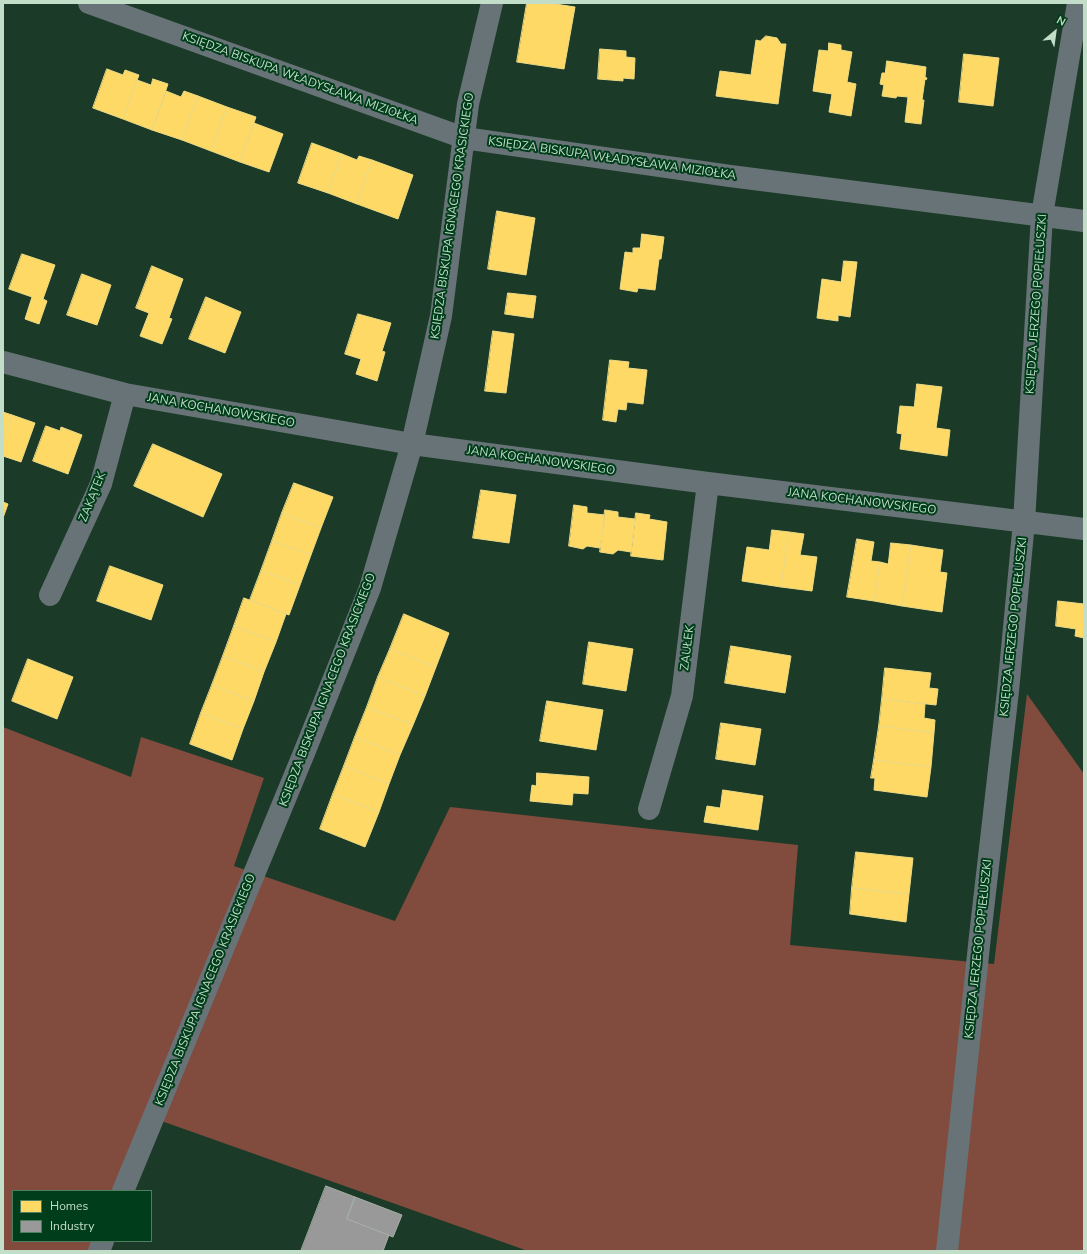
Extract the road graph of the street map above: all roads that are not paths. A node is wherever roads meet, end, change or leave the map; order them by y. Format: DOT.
graph roads {
  1 [pos="89,3"];
  2 [pos="492,3"];
  3 [pos="1078,3"];
  4 [pos="464,138"];
  5 [pos="1042,215"];
  6 [pos="1084,220"];
  7 [pos="3,362"];
  8 [pos="125,394"];
  9 [pos="412,444"];
  10 [pos="708,483"];
  11 [pos="1024,522"];
  12 [pos="1084,529"];
  13 [pos="50,595"];
  14 [pos="649,810"];
  15 [pos="123,1190"];
  16 [pos="946,1251"];
  1 -- 4 [label="street, KSIĘDZA BISKUPA WŁADYSŁAWA MIZIOŁKA"];
  2 -- 4 [label="street, KSIĘDZA BISKUPA IGNACEGO KRASICKIEGO"];
  3 -- 5 [label="street, KSIĘDZA JERZEGO POPIEŁUSZKI"];
  4 -- 5 [label="street, KSIĘDZA BISKUPA WŁADYSŁAWA MIZIOŁKA"];
  4 -- 9 [label="street, KSIĘDZA BISKUPA IGNACEGO KRASICKIEGO"];
  5 -- 6 [label="street, KSIĘDZA BISKUPA WŁADYSŁAWA MIZIOŁKA"];
  5 -- 11 [label="street, KSIĘDZA JERZEGO POPIEŁUSZKI"];
  7 -- 8 [label="street, JANA KOCHANOWSKIEGO"];
  8 -- 9 [label="street, JANA KOCHANOWSKIEGO"];
  8 -- 13 [label="street, ZAKĄTEK"];
  9 -- 10 [label="street, JANA KOCHANOWSKIEGO"];
  9 -- 15 [label="street, KSIĘDZA BISKUPA IGNACEGO KRASICKIEGO"];
  10 -- 11 [label="street, JANA KOCHANOWSKIEGO"];
  10 -- 14 [label="street, ZAUŁEK"];
  11 -- 12 [label="street, JANA KOCHANOWSKIEGO"];
  11 -- 16 [label="street, KSIĘDZA JERZEGO POPIEŁUSZKI"];
}
